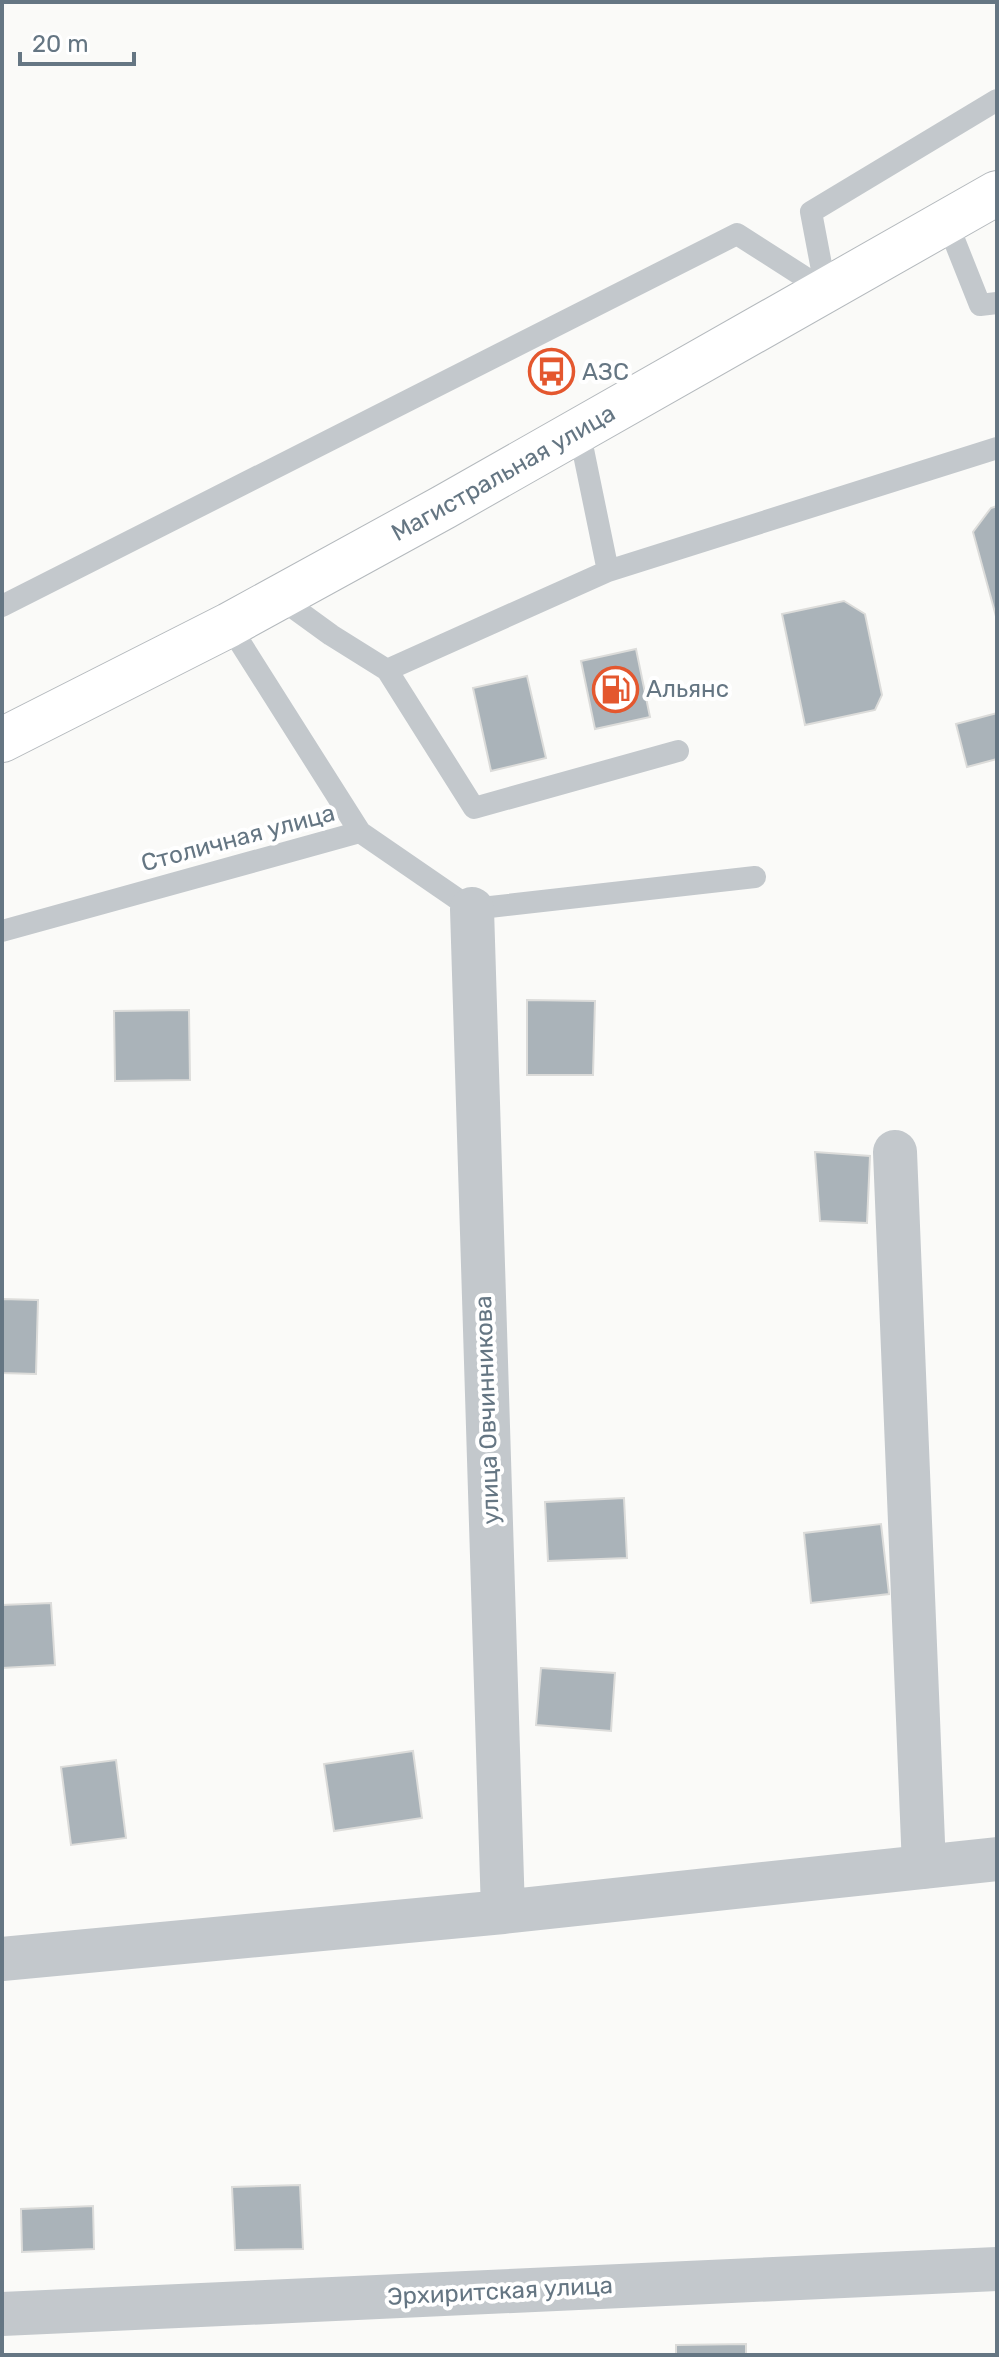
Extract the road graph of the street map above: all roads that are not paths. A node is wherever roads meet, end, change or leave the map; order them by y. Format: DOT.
graph roads {
  1 [pos="997,100"];
  2 [pos="997,193"];
  3 [pos="947,222"];
  4 [pos="826,291"];
  5 [pos="997,303"];
  6 [pos="579,430"];
  7 [pos="997,448"];
  8 [pos="608,571"];
  9 [pos="280,598"];
  10 [pos="2,606"];
  11 [pos="229,625"];
  12 [pos="387,670"];
  13 [pos="2,740"];
  14 [pos="678,751"];
  15 [pos="360,832"];
  16 [pos="755,877"];
  17 [pos="472,909"];
  18 [pos="2,931"];
  19 [pos="895,1152"];
  20 [pos="997,1859"];
  21 [pos="924,1867"];
  22 [pos="503,1912"];
  23 [pos="2,1959"];
  24 [pos="997,2269"];
  25 [pos="2,2314"];
  1 -- 4 [label="lane"];
  2 -- 3 [label="highway, Магистральная улица"];
  3 -- 4 [label="highway, Магистральная улица"];
  3 -- 5 [label="lane"];
  4 -- 6 [label="highway, Магистральная улица"];
  4 -- 10 [label="lane"];
  6 -- 8 [label="lane"];
  6 -- 9 [label="highway, Магистральная улица"];
  7 -- 8 [label="lane"];
  8 -- 12 [label="lane"];
  9 -- 11 [label="highway, Магистральная улица"];
  9 -- 12 [label="lane"];
  11 -- 13 [label="highway, Магистральная улица"];
  11 -- 15 [label="lane"];
  12 -- 14 [label="lane"];
  15 -- 17 [label="lane, Столичная улица"];
  15 -- 18 [label="lane, Столичная улица"];
  16 -- 17 [label="lane"];
  17 -- 22 [label="street, улица Овчинникова"];
  19 -- 21 [label="street"];
  20 -- 21 [label="street"];
  21 -- 22 [label="street"];
  22 -- 23 [label="street"];
  24 -- 25 [label="street, Эрхиритская улица"];
}
